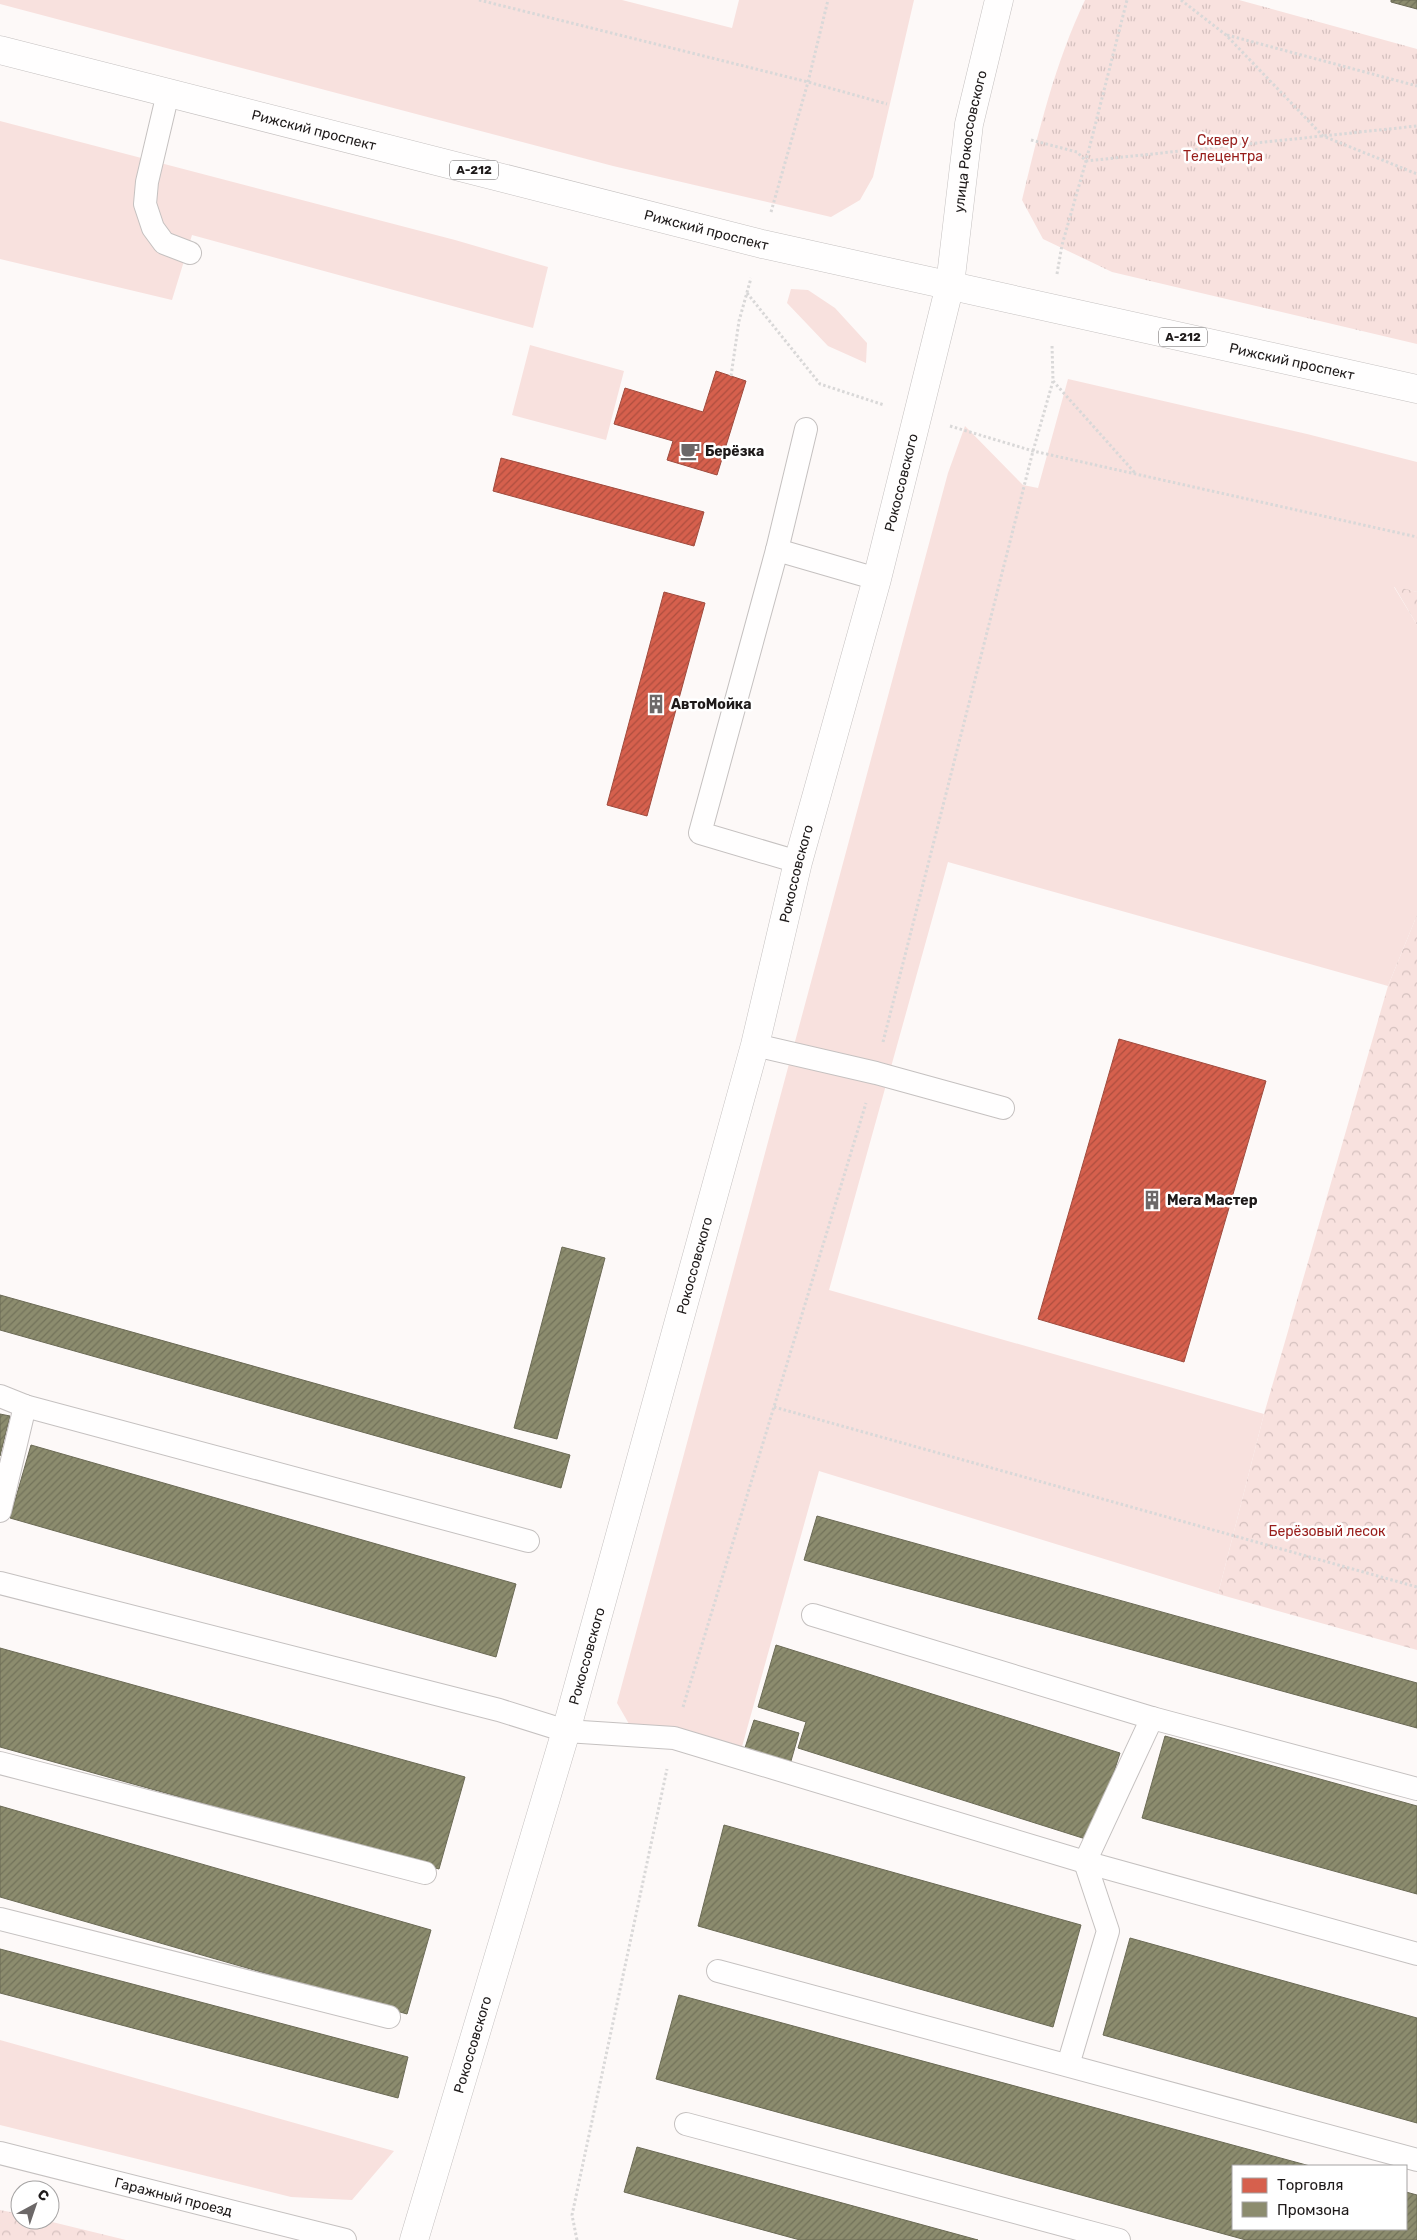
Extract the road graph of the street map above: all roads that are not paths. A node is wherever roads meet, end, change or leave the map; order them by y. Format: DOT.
graph roads {
  1 [pos="1000,0"];
  2 [pos="0,50"];
  3 [pos="168,93"];
  4 [pos="190,253"];
  5 [pos="950,285"];
  6 [pos="1417,389"];
  7 [pos="806,429"];
  8 [pos="777,550"];
  9 [pos="877,579"];
  10 [pos="798,862"];
  11 [pos="756,1045"];
  12 [pos="1003,1108"];
  13 [pos="0,1396"];
  14 [pos="25,1406"];
  15 [pos="0,1510"];
  16 [pos="528,1541"];
  17 [pos="0,1583"];
  18 [pos="814,1616"];
  19 [pos="1152,1718"];
  20 [pos="566,1731"];
  21 [pos="0,1764"];
  22 [pos="1417,1789"];
  23 [pos="1085,1862"];
  24 [pos="425,1873"];
  25 [pos="0,1919"];
  26 [pos="1417,1954"];
  27 [pos="718,1971"];
  28 [pos="389,2017"];
  29 [pos="1068,2065"];
  30 [pos="686,2124"];
  31 [pos="0,2154"];
  32 [pos="1417,2160"];
  33 [pos="346,2240"];
  34 [pos="414,2240"];
  35 [pos="1119,2240"];
  1 -- 5 [label="main road, улица Рокоссовского"];
  2 -- 3 [label="main road, Рижский проспект / А-212"];
  3 -- 4 [label="lane"];
  3 -- 5 [label="main road, Рижский проспект / А-212"];
  5 -- 6 [label="main road, Рижский проспект / А-212"];
  5 -- 9 [label="main road, Рокоссовского"];
  7 -- 8 [label="lane"];
  8 -- 9 [label="lane"];
  8 -- 10 [label="lane"];
  9 -- 10 [label="main road, Рокоссовского"];
  10 -- 11 [label="main road, Рокоссовского"];
  11 -- 12 [label="lane"];
  11 -- 20 [label="main road, Рокоссовского"];
  13 -- 14 [label="lane"];
  14 -- 15 [label="lane"];
  14 -- 16 [label="lane"];
  17 -- 20 [label="lane"];
  18 -- 19 [label="lane"];
  19 -- 22 [label="lane"];
  19 -- 23 [label="lane"];
  20 -- 23 [label="lane"];
  20 -- 34 [label="main road, Рокоссовского"];
  21 -- 24 [label="lane"];
  23 -- 26 [label="lane"];
  23 -- 29 [label="lane"];
  25 -- 28 [label="lane"];
  27 -- 29 [label="lane"];
  29 -- 32 [label="lane"];
  30 -- 35 [label="lane"];
  31 -- 33 [label="lane, Гаражный проезд"];
}
